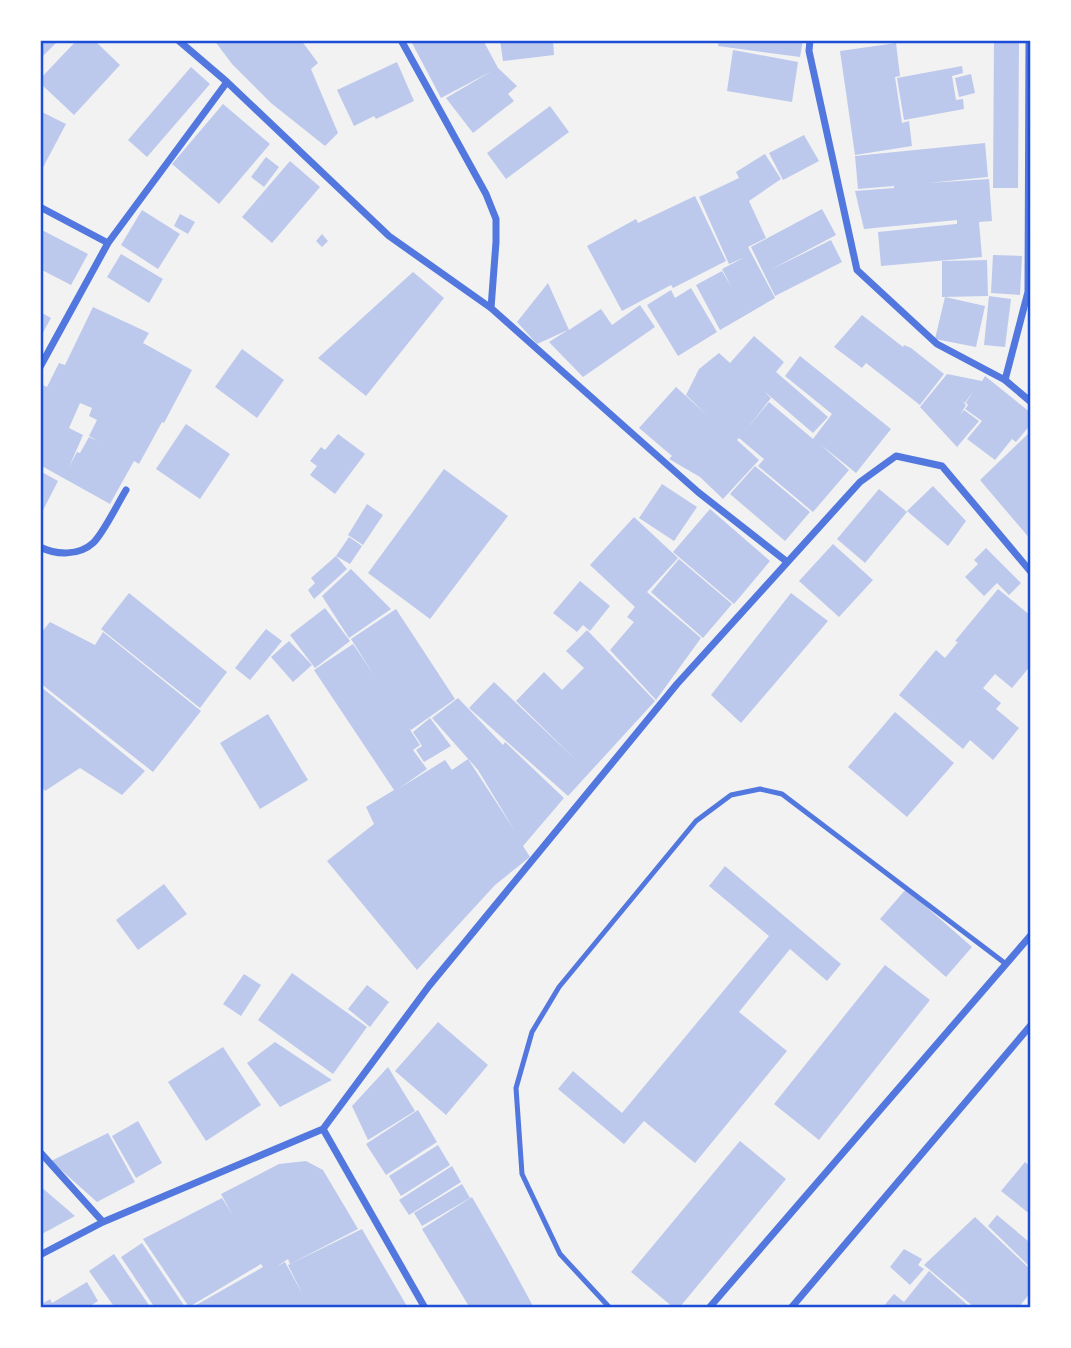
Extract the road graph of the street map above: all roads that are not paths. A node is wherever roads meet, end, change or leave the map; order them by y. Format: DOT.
graph roads {
  1 [pos="178,40"];
  2 [pos="401,40"];
  3 [pos="810,40"];
  4 [pos="1029,40"];
  5 [pos="227,82"];
  6 [pos="40,206"];
  7 [pos="108,243"];
  8 [pos="491,308"];
  9 [pos="40,367"];
  10 [pos="1005,380"];
  11 [pos="1031,402"];
  12 [pos="126,490"];
  13 [pos="40,547"];
  14 [pos="786,561"];
  15 [pos="1031,572"];
  16 [pos="1031,935"];
  17 [pos="1006,964"];
  18 [pos="1031,1025"];
  19 [pos="323,1129"];
  20 [pos="40,1152"];
  21 [pos="103,1222"];
  22 [pos="40,1255"];
  23 [pos="425,1308"];
  24 [pos="610,1308"];
  25 [pos="709,1308"];
  26 [pos="791,1308"];
  1 -- 5 [label="street"];
  2 -- 8 [label="street"];
  3 -- 10 [label="street"];
  4 -- 10 [label="street"];
  5 -- 7 [label="street"];
  5 -- 8 [label="street"];
  6 -- 7 [label="street"];
  7 -- 9 [label="street"];
  8 -- 14 [label="street"];
  10 -- 11 [label="street"];
  12 -- 13 [label="street"];
  14 -- 15 [label="street"];
  14 -- 19 [label="street"];
  16 -- 17 [label="street"];
  17 -- 24 [label="lane"];
  17 -- 25 [label="street"];
  18 -- 26 [label="street"];
  19 -- 21 [label="street"];
  19 -- 23 [label="street"];
  20 -- 21 [label="street"];
  21 -- 22 [label="street"];
}
